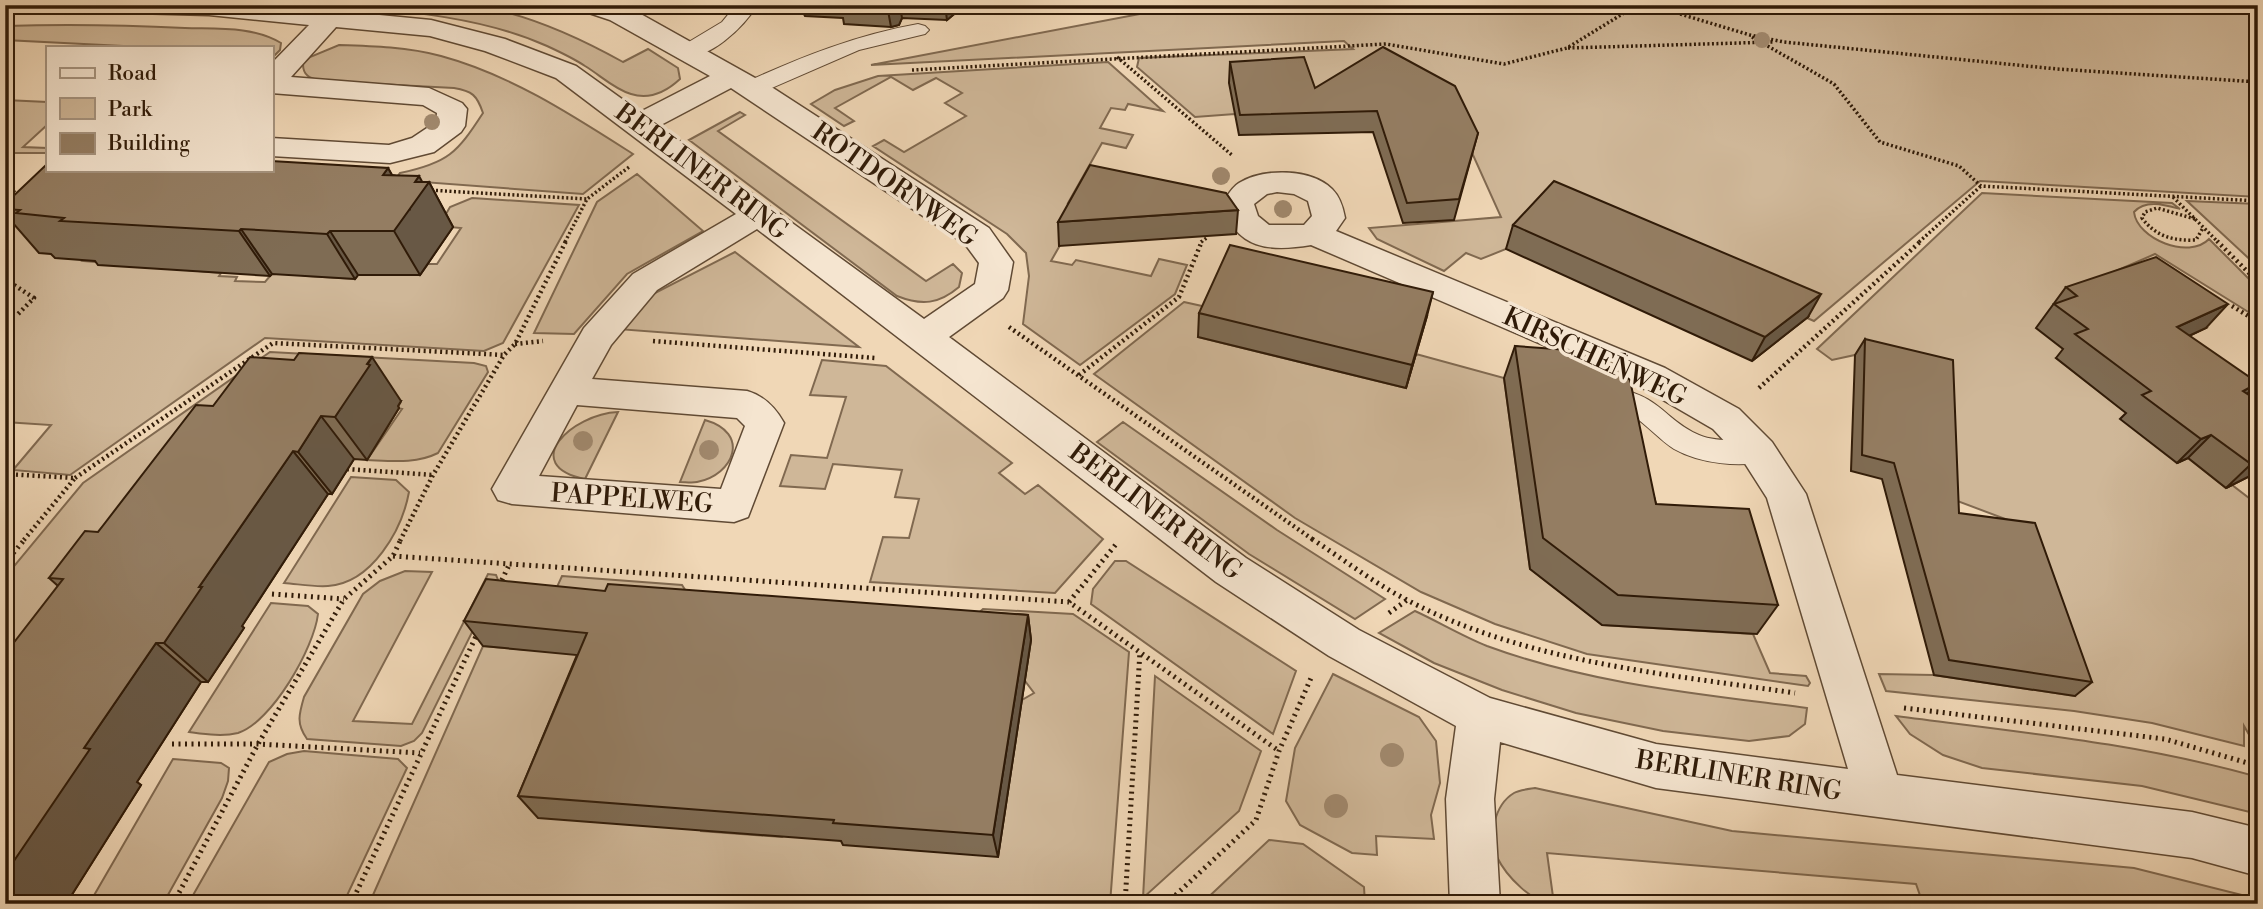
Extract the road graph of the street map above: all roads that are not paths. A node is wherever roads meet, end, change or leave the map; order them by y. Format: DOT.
graph roads {
  1 [pos="134,5"];
  2 [pos="592,5"];
  3 [pos="747,5"];
  4 [pos="330,19"];
  5 [pos="918,30"];
  6 [pos="690,51"];
  7 [pos="273,80"];
  8 [pos="273,82"];
  9 [pos="742,82"];
  10 [pos="653,135"];
  11 [pos="273,147"];
  12 [pos="759,214"];
  13 [pos="1314,234"];
  14 [pos="924,337"];
  15 [pos="565,391"];
  16 [pos="1619,400"];
  17 [pos="1758,452"];
  18 [pos="1480,716"];
  19 [pos="1880,796"];
  20 [pos="2258,852"];
  21 [pos="1475,904"];
  1 -- 4 [label="street, BERLINER RING"];
  2 -- 6 [label="street, ROTDORNWEG"];
  3 -- 6 [label="lane"];
  4 -- 7 [label="street"];
  4 -- 10 [label="street, BERLINER RING"];
  5 -- 9 [label="lane"];
  6 -- 9 [label="street, ROTDORNWEG"];
  8 -- 11 [label="street"];
  9 -- 10 [label="street"];
  9 -- 14 [label="street, ROTDORNWEG"];
  10 -- 12 [label="street, BERLINER RING"];
  12 -- 14 [label="street, BERLINER RING"];
  12 -- 15 [label="street, PAPPELWEG"];
  13 -- 13 [label="street"];
  13 -- 17 [label="street, KIRSCHENWEG"];
  14 -- 18 [label="street, BERLINER RING"];
  15 -- 15 [label="street, PAPPELWEG"];
  16 -- 17 [label="lane"];
  17 -- 19 [label="street, KIRSCHENWEG"];
  18 -- 19 [label="street, BERLINER RING"];
  18 -- 21 [label="street"];
  19 -- 20 [label="street, BERLINER RING"];
}
